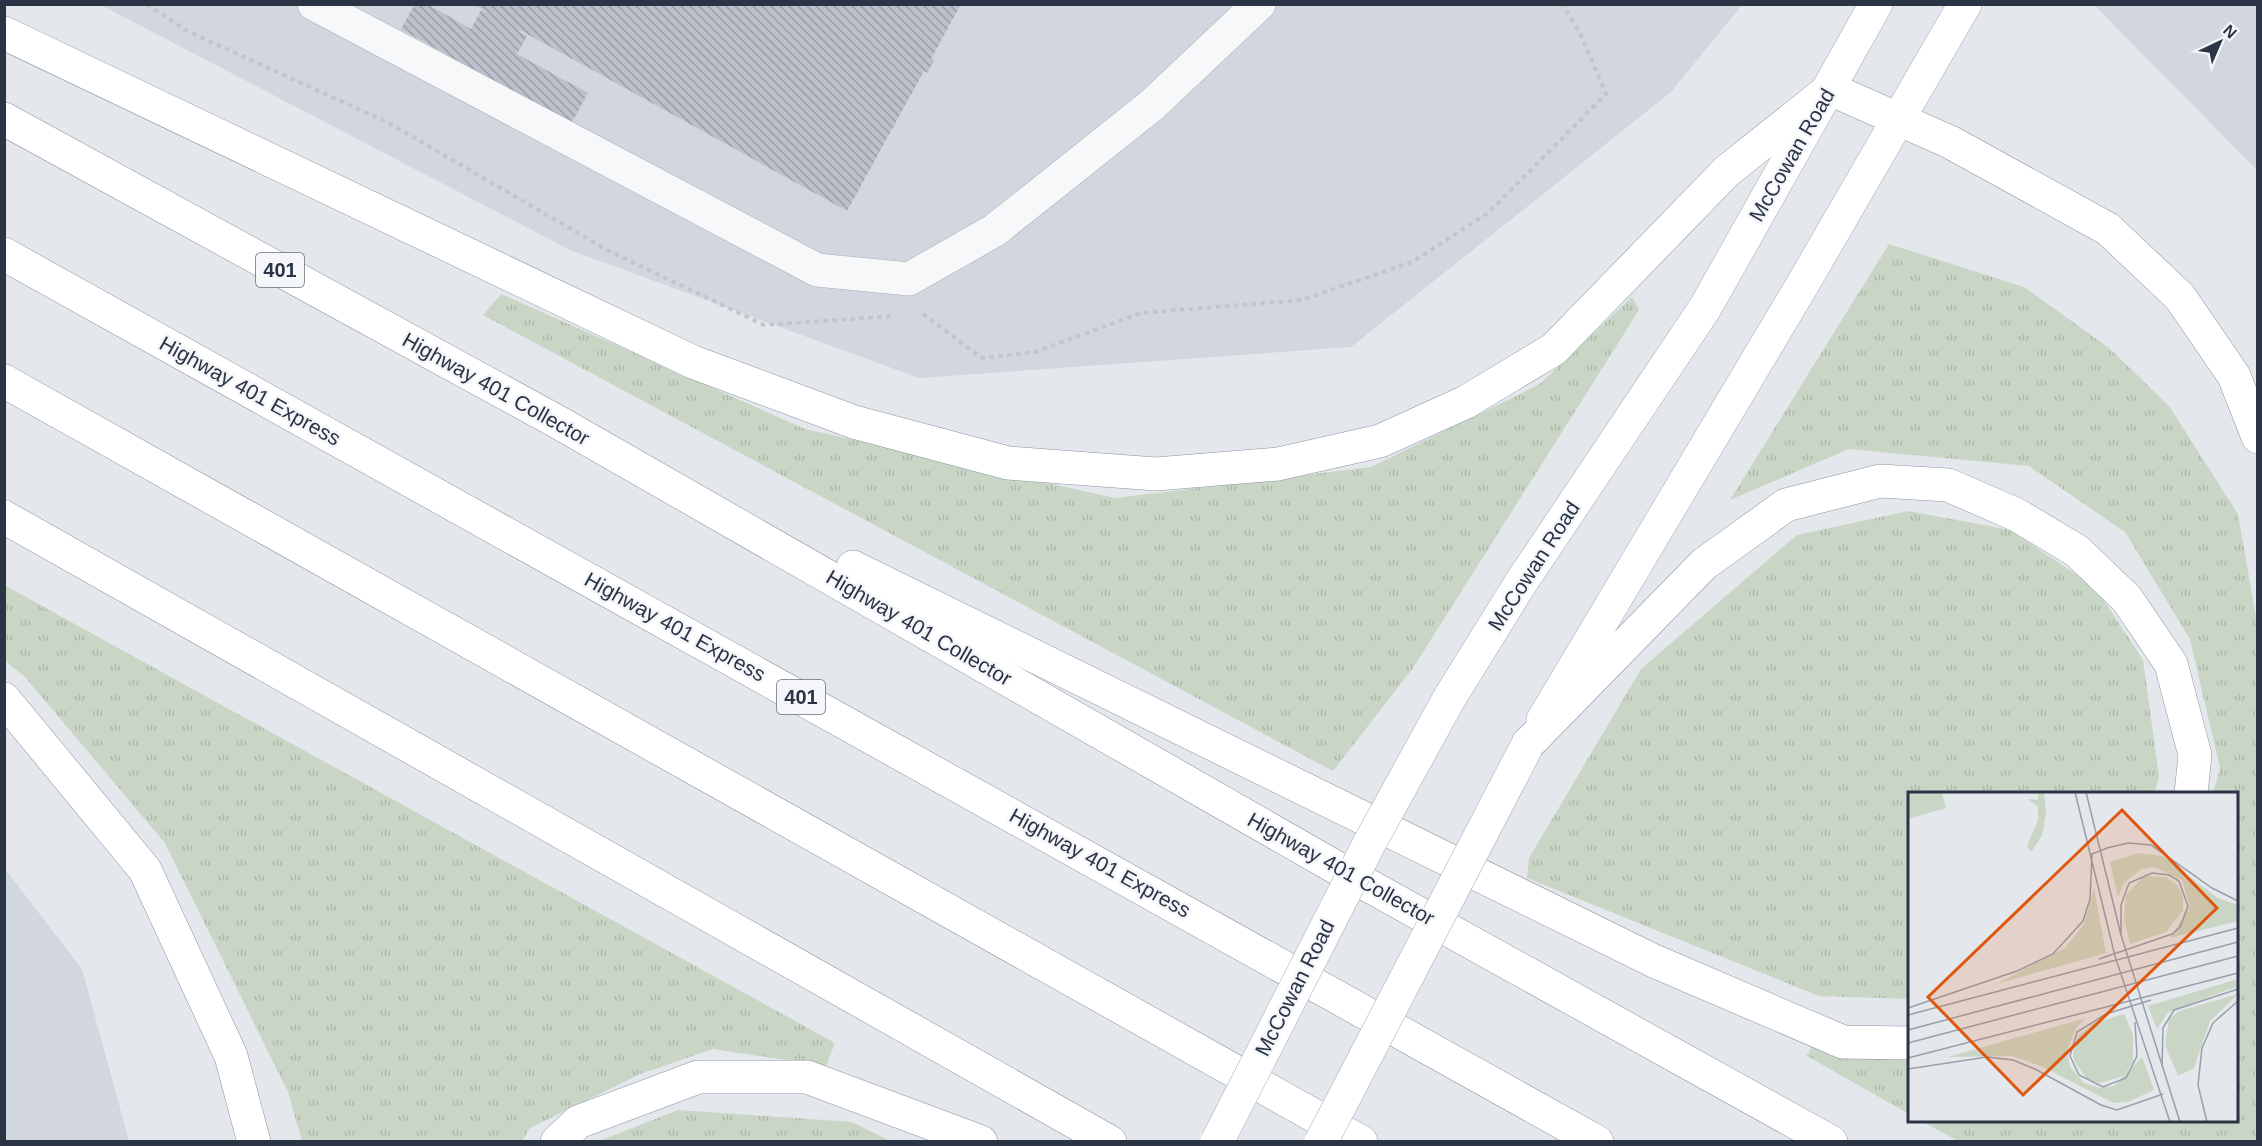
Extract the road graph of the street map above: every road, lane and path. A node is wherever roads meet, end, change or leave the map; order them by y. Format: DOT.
graph roads {
  1 [pos="147,4"];
  2 [pos="314,4"];
  3 [pos="1259,4"];
  4 [pos="1562,4"];
  5 [pos="1876,4"];
  6 [pos="1965,4"];
  7 [pos="4,33"];
  8 [pos="1830,89"];
  9 [pos="4,119"];
  10 [pos="1899,119"];
  11 [pos="4,254"];
  12 [pos="902,315"];
  13 [pos="914,315"];
  14 [pos="4,381"];
  15 [pos="556,421"];
  16 [pos="2258,437"];
  17 [pos="4,517"];
  18 [pos="4,699"];
  19 [pos="1528,744"];
  20 [pos="2191,792"];
  21 [pos="1908,1043"];
  22 [pos="254,1142"];
  23 [pos="557,1142"];
  24 [pos="981,1142"];
  25 [pos="1110,1142"];
  26 [pos="1216,1142"];
  27 [pos="1321,1142"];
  28 [pos="1360,1142"];
  29 [pos="1597,1142"];
  30 [pos="1831,1142"];
  1 -- 12 [label="path"];
  2 -- 3 [label="lane"];
  4 -- 13 [label="path"];
  5 -- 8 [label="main road, McCowan Road"];
  6 -- 10 [label="main road"];
  7 -- 8 [label="main road"];
  8 -- 10 [label="main road"];
  8 -- 26 [label="main road, McCowan Road, bridge"];
  9 -- 15 [label="main road, Highway 401 Collector / 401"];
  10 -- 16 [label="main road"];
  10 -- 19 [label="main road"];
  11 -- 29 [label="main road, Highway 401 Express / 401"];
  14 -- 28 [label="main road"];
  15 -- 21 [label="main road"];
  15 -- 30 [label="main road, Highway 401 Collector / 401"];
  17 -- 25 [label="main road"];
  18 -- 22 [label="main road"];
  19 -- 20 [label="main road"];
  19 -- 27 [label="main road, bridge"];
  23 -- 24 [label="main road"];
}
